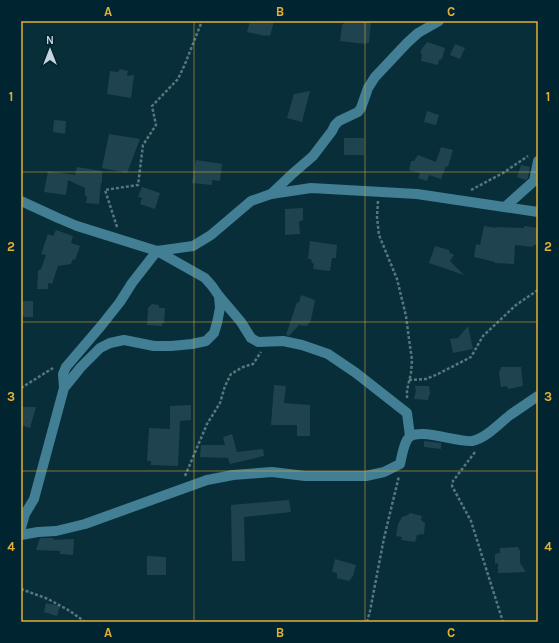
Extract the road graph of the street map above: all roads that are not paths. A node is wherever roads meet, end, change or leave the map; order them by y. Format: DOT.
graph roads {
  1 [pos="439,21"];
  2 [pos="536,157"];
  3 [pos="271,194"];
  4 [pos="21,201"];
  5 [pos="505,207"];
  6 [pos="538,212"];
  7 [pos="157,251"];
  8 [pos="219,296"];
  9 [pos="64,388"];
  10 [pos="538,396"];
  11 [pos="410,436"];
  12 [pos="21,528"];
  13 [pos="21,535"];
  1 -- 3 [label="street"];
  2 -- 5 [label="street"];
  3 -- 5 [label="street"];
  3 -- 7 [label="street"];
  4 -- 7 [label="street"];
  5 -- 6 [label="street"];
  7 -- 8 [label="street"];
  7 -- 9 [label="street"];
  8 -- 9 [label="street"];
  8 -- 11 [label="street"];
  9 -- 12 [label="street"];
  10 -- 11 [label="street"];
  11 -- 13 [label="street"];
}
